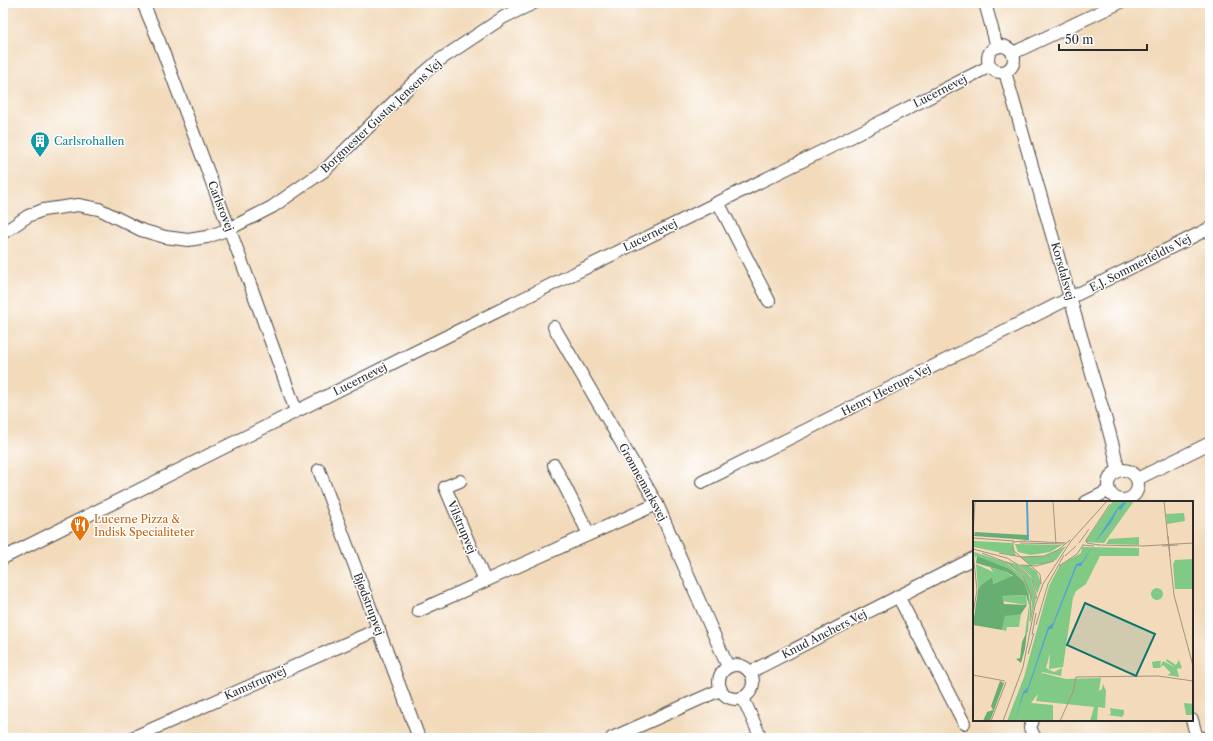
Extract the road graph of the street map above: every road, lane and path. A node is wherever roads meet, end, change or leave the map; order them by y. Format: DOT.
graph roads {
  1 [pos="143,3"];
  2 [pos="534,3"];
  3 [pos="985,3"];
  4 [pos="1119,3"];
  5 [pos="997,47"];
  6 [pos="1013,53"];
  7 [pos="990,66"];
  8 [pos="1005,72"];
  9 [pos="718,202"];
  10 [pos="1210,228"];
  11 [pos="229,229"];
  12 [pos="3,233"];
  13 [pos="1071,297"];
  14 [pos="769,301"];
  15 [pos="554,327"];
  16 [pos="296,411"];
  17 [pos="1210,443"];
  18 [pos="554,465"];
  19 [pos="319,470"];
  20 [pos="1118,470"];
  21 [pos="1137,479"];
  22 [pos="460,481"];
  23 [pos="702,482"];
  24 [pos="1108,491"];
  25 [pos="1088,501"];
  26 [pos="1126,501"];
  27 [pos="657,504"];
  28 [pos="589,534"];
  29 [pos="3,558"];
  30 [pos="973,558"];
  31 [pos="485,581"];
  32 [pos="898,596"];
  33 [pos="418,611"];
  34 [pos="379,629"];
  35 [pos="728,667"];
  36 [pos="750,672"];
  37 [pos="720,690"];
  38 [pos="743,698"];
  39 [pos="1034,721"];
  40 [pos="1192,721"];
  41 [pos="964,723"];
  42 [pos="1210,736"];
  43 [pos="132,738"];
  44 [pos="419,738"];
  45 [pos="612,738"];
  46 [pos="761,738"];
  47 [pos="1035,738"];
  48 [pos="1197,738"];
  49 [pos="1205,738"];
  1 -- 11 [label="street, Carlsrovej"];
  2 -- 11 [label="street, Borgmester Gustav Jensens Vej"];
  3 -- 5 [label="street"];
  4 -- 6 [label="street"];
  5 -- 6 [label="street"];
  5 -- 7 [label="street"];
  6 -- 8 [label="street"];
  7 -- 8 [label="street"];
  7 -- 9 [label="street, Lucernevej"];
  8 -- 13 [label="street, Korsdalsvej"];
  9 -- 14 [label="street"];
  9 -- 16 [label="street, Lucernevej"];
  10 -- 13 [label="street, E.J. Sommerfeldts Vej"];
  11 -- 12 [label="street, Borgmester Gustav Jensens Vej"];
  11 -- 16 [label="street, Carlsrovej"];
  13 -- 20 [label="street, Korsdalsvej"];
  13 -- 23 [label="street, Henry Heerups Vej"];
  15 -- 27 [label="street, Grønnemarksvej"];
  16 -- 29 [label="street, Lucernevej"];
  17 -- 21 [label="street"];
  18 -- 28 [label="street"];
  19 -- 34 [label="street, Bjødstrupvej"];
  20 -- 21 [label="street"];
  20 -- 24 [label="street"];
  21 -- 26 [label="street"];
  22 -- 31 [label="street, Vilstrupvej"];
  24 -- 25 [label="street"];
  24 -- 26 [label="street"];
  27 -- 28 [label="street"];
  27 -- 35 [label="street, Grønnemarksvej"];
  28 -- 31 [label="street"];
  30 -- 32 [label="street, Knud Anchers Vej"];
  31 -- 33 [label="street"];
  32 -- 36 [label="street, Knud Anchers Vej"];
  32 -- 41 [label="street"];
  34 -- 43 [label="street, Kamstrupvej"];
  34 -- 44 [label="street, Bjødstrupvej"];
  35 -- 36 [label="street"];
  35 -- 37 [label="street"];
  36 -- 38 [label="street"];
  37 -- 38 [label="street"];
  37 -- 45 [label="street"];
  38 -- 46 [label="street"];
  39 -- 47 [label="street"];
  40 -- 48 [label="street"];
  42 -- 49 [label="street"];
}
